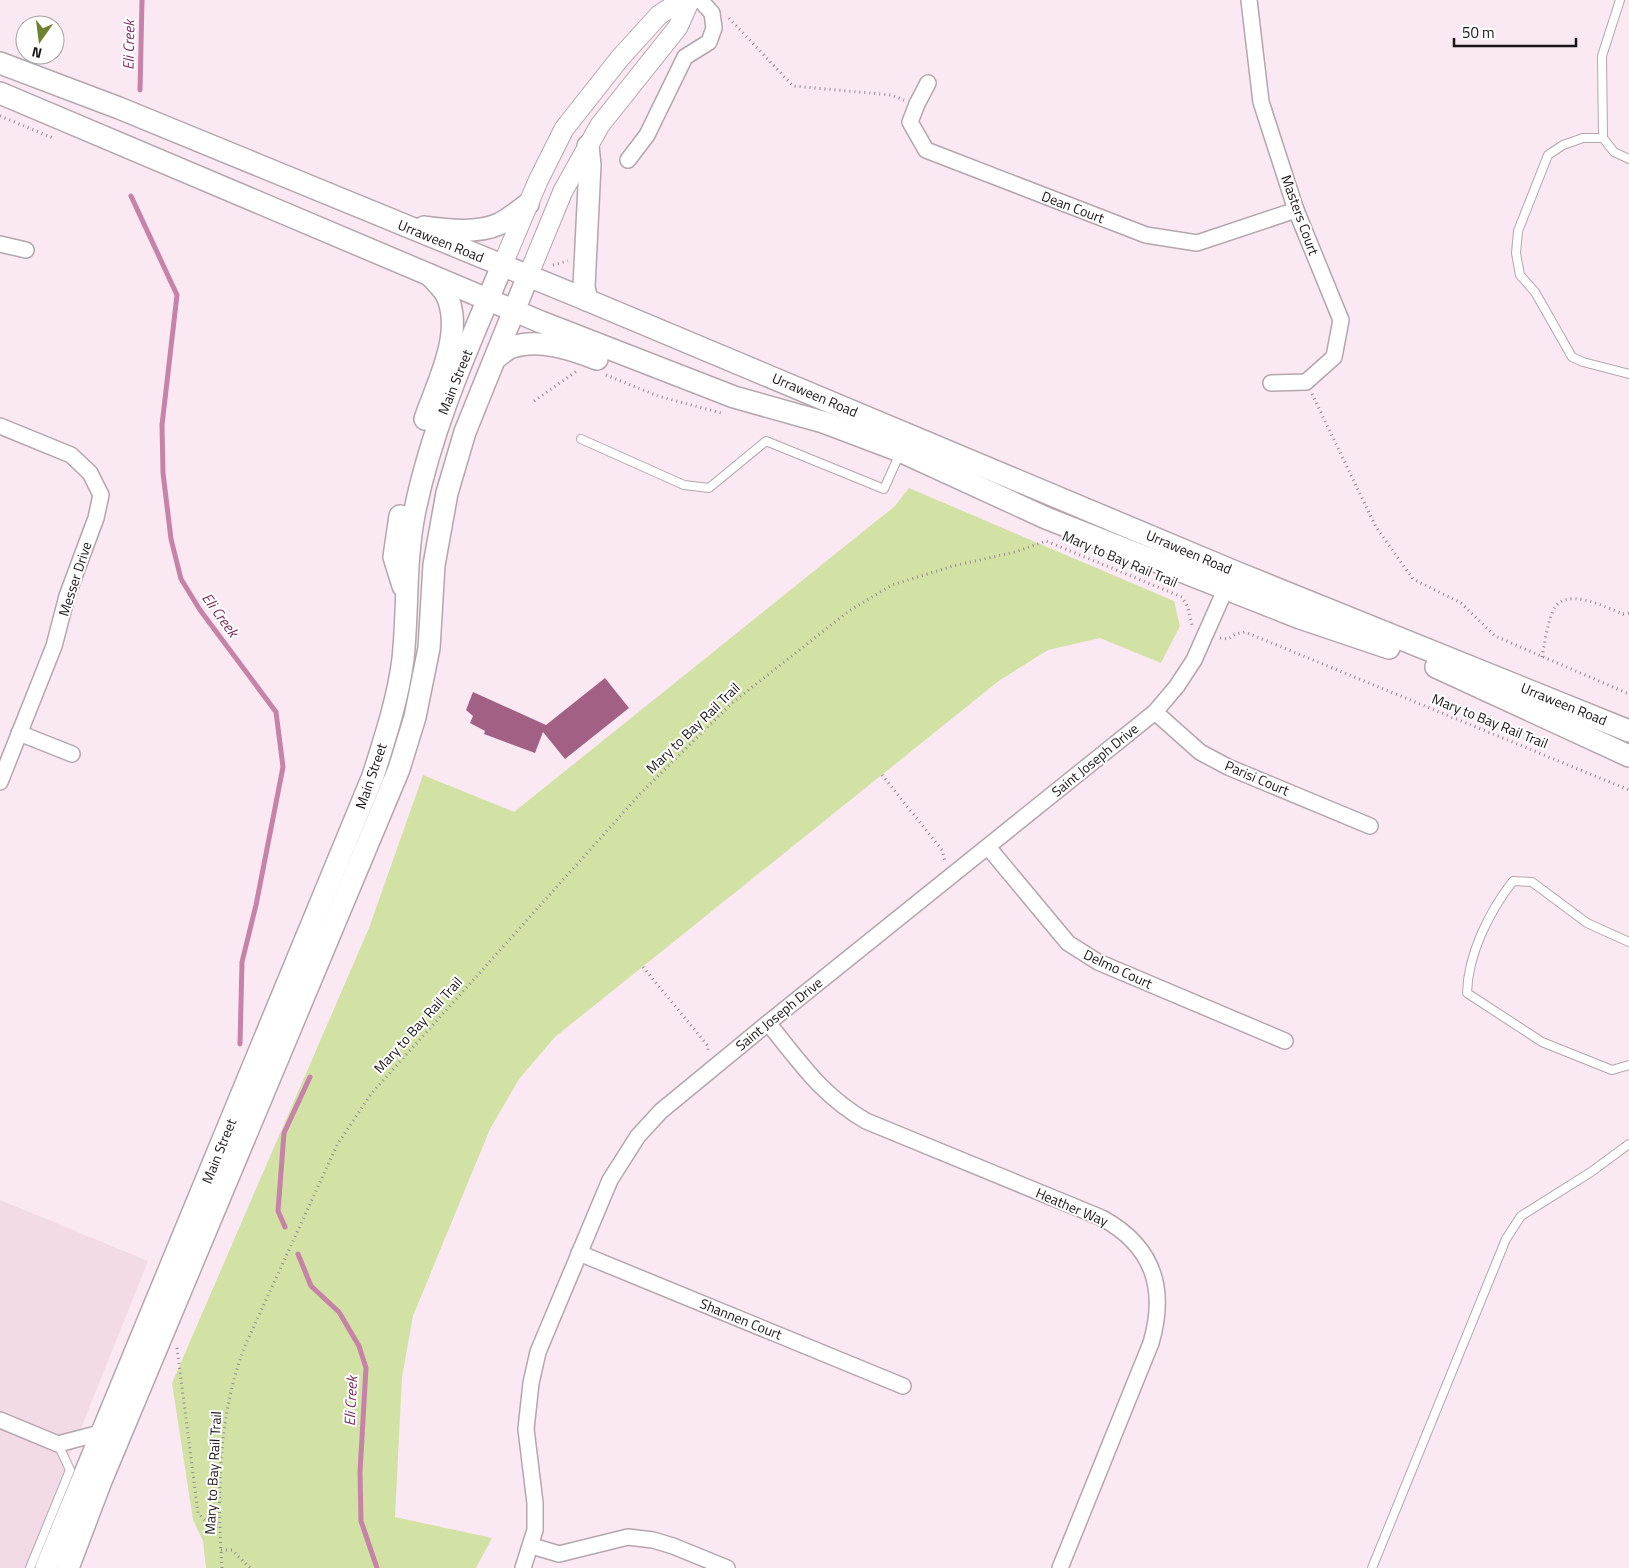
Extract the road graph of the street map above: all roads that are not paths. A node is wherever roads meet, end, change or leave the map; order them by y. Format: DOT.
graph roads {
  1 [pos="682,0"];
  2 [pos="690,0"];
  3 [pos="700,0"];
  4 [pos="1249,0"];
  5 [pos="1620,0"];
  6 [pos="0,63"];
  7 [pos="928,83"];
  8 [pos="0,93"];
  9 [pos="1603,138"];
  10 [pos="588,146"];
  11 [pos="1629,159"];
  12 [pos="628,160"];
  13 [pos="528,204"];
  14 [pos="1296,210"];
  15 [pos="399,224"];
  16 [pos="0,244"];
  17 [pos="26,250"];
  18 [pos="502,266"];
  19 [pos="430,275"];
  20 [pos="528,276"];
  21 [pos="488,299"];
  22 [pos="588,300"];
  23 [pos="514,311"];
  24 [pos="496,358"];
  25 [pos="1629,374"];
  26 [pos="1271,383"];
  27 [pos="734,397"];
  28 [pos="0,426"];
  29 [pos="580,439"];
  30 [pos="900,451"];
  31 [pos="1229,580"];
  32 [pos="407,598"];
  33 [pos="1155,712"];
  34 [pos="1629,731"];
  35 [pos="20,733"];
  36 [pos="72,754"];
  37 [pos="1629,756"];
  38 [pos="0,782"];
  39 [pos="1370,826"];
  40 [pos="988,846"];
  41 [pos="1629,942"];
  42 [pos="768,1023"];
  43 [pos="1285,1041"];
  44 [pos="1629,1065"];
  45 [pos="1629,1144"];
  46 [pos="579,1253"];
  47 [pos="903,1386"];
  48 [pos="0,1420"];
  49 [pos="100,1433"];
  50 [pos="58,1444"];
  51 [pos="90,1457"];
  52 [pos="70,1470"];
  53 [pos="532,1546"];
  54 [pos="30,1568"];
  55 [pos="46,1568"];
  56 [pos="68,1568"];
  57 [pos="523,1568"];
  58 [pos="727,1568"];
  59 [pos="1060,1568"];
  60 [pos="1372,1568"];
  1 -- 13 [label="street, Main Street"];
  2 -- 10 [label="street, Main Street"];
  3 -- 12 [label="street"];
  4 -- 14 [label="street, Masters Court"];
  5 -- 9 [label="lane"];
  6 -- 15 [label="main road, Urraween Road"];
  7 -- 14 [label="street, Dean Court"];
  8 -- 19 [label="main road, Urraween Road"];
  9 -- 11 [label="lane"];
  9 -- 25 [label="lane"];
  10 -- 20 [label="street, Main Street"];
  10 -- 22 [label="main road"];
  13 -- 15 [label="main road"];
  13 -- 18 [label="street, Main Street"];
  14 -- 26 [label="street, Masters Court"];
  15 -- 18 [label="main road, Urraween Road"];
  16 -- 17 [label="street"];
  18 -- 20 [label="main road, Urraween Road"];
  18 -- 21 [label="main road, Main Street"];
  19 -- 21 [label="main road, Urraween Road"];
  19 -- 32 [label="main road"];
  20 -- 22 [label="main road, Urraween Road"];
  20 -- 23 [label="main road, Main Street"];
  21 -- 23 [label="main road, Urraween Road"];
  21 -- 32 [label="main road, Main Street"];
  22 -- 31 [label="main road, Urraween Road"];
  23 -- 24 [label="main road, Main Street"];
  23 -- 27 [label="main road, Urraween Road"];
  24 -- 27 [label="main road"];
  24 -- 56 [label="main road, Main Street"];
  27 -- 30 [label="main road, Urraween Road"];
  28 -- 35 [label="street, Messer Drive"];
  29 -- 30 [label="lane"];
  30 -- 31 [label="main road, Urraween Road"];
  31 -- 33 [label="street, Saint Joseph Drive"];
  31 -- 34 [label="main road, Urraween Road"];
  31 -- 37 [label="main road, Urraween Road"];
  32 -- 49 [label="main road, Main Street"];
  33 -- 39 [label="street, Parisi Court"];
  33 -- 40 [label="street, Saint Joseph Drive"];
  35 -- 36 [label="street"];
  35 -- 38 [label="street, Messer Drive"];
  40 -- 42 [label="street, Saint Joseph Drive"];
  40 -- 43 [label="street, Delmo Court"];
  41 -- 44 [label="lane"];
  42 -- 46 [label="street, Saint Joseph Drive"];
  42 -- 59 [label="street, Heather Way"];
  45 -- 60 [label="lane"];
  46 -- 47 [label="street, Shannen Court"];
  46 -- 53 [label="street, Saint Joseph Drive"];
  48 -- 50 [label="street"];
  49 -- 50 [label="street"];
  49 -- 51 [label="main road, Main Street"];
  50 -- 52 [label="lane"];
  51 -- 52 [label="lane"];
  51 -- 55 [label="main road, Main Street"];
  52 -- 54 [label="lane"];
  53 -- 57 [label="street, Saint Joseph Drive"];
  53 -- 58 [label="street"];
}
